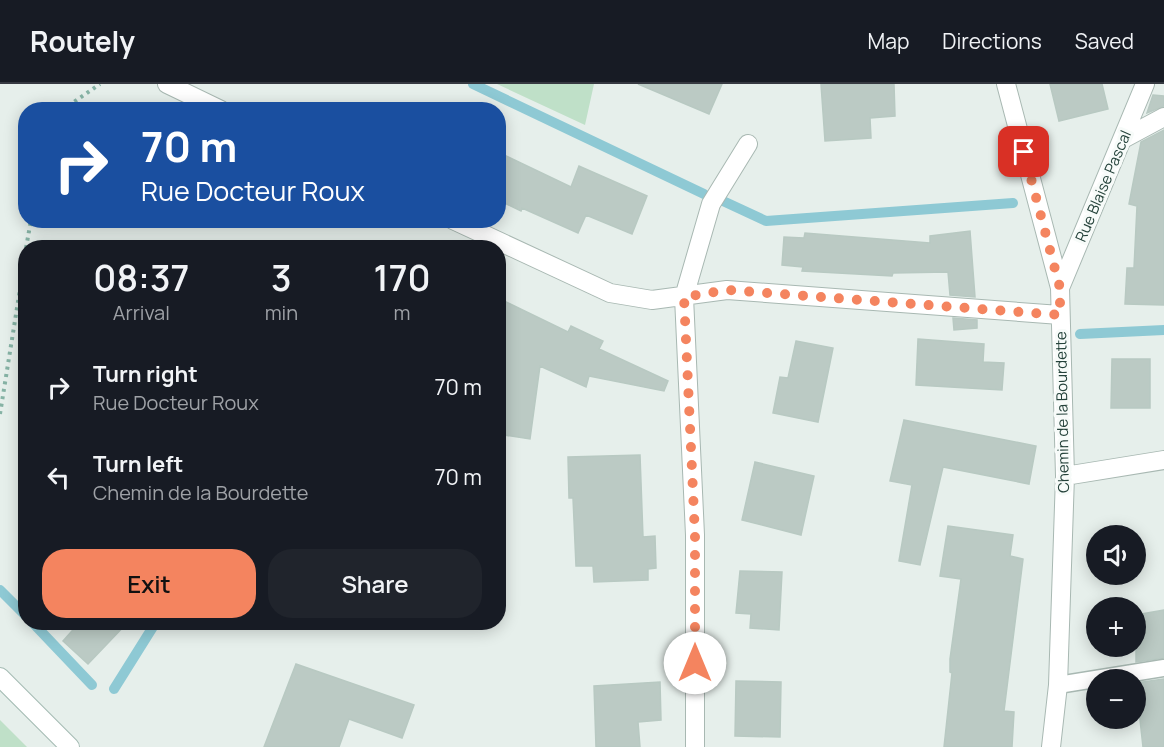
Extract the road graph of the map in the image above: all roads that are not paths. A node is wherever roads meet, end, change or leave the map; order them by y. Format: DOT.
graph roads {
  1 [pos="167,84"];
  2 [pos="1006,84"];
  3 [pos="1145,84"];
  4 [pos="204,102"];
  5 [pos="1164,117"];
  6 [pos="1123,139"];
  7 [pos="748,144"];
  8 [pos="470,228"];
  9 [pos="496,240"];
  10 [pos="506,245"];
  11 [pos="1060,288"];
  12 [pos="684,297"];
  13 [pos="1060,315"];
  14 [pos="1164,460"];
  15 [pos="1065,476"];
  16 [pos="1164,668"];
  17 [pos="0,677"];
  18 [pos="1058,685"];
  19 [pos="70,747"];
  20 [pos="695,747"];
  21 [pos="1051,747"];
  1 -- 4 [label="street"];
  2 -- 11 [label="street, Chemin de la Bourdette"];
  3 -- 6 [label="street, Rue Blaise Pascal"];
  5 -- 6 [label="street"];
  6 -- 11 [label="street, Rue Blaise Pascal"];
  7 -- 12 [label="street"];
  8 -- 9 [label="street"];
  10 -- 12 [label="street"];
  11 -- 13 [label="street, Chemin de la Bourdette"];
  12 -- 13 [label="street"];
  12 -- 20 [label="street"];
  13 -- 15 [label="street, Chemin de la Bourdette"];
  14 -- 15 [label="street"];
  15 -- 18 [label="street, Chemin de la Bourdette"];
  16 -- 18 [label="lane"];
  17 -- 19 [label="street"];
  18 -- 21 [label="street, Chemin de la Bourdette"];
}
